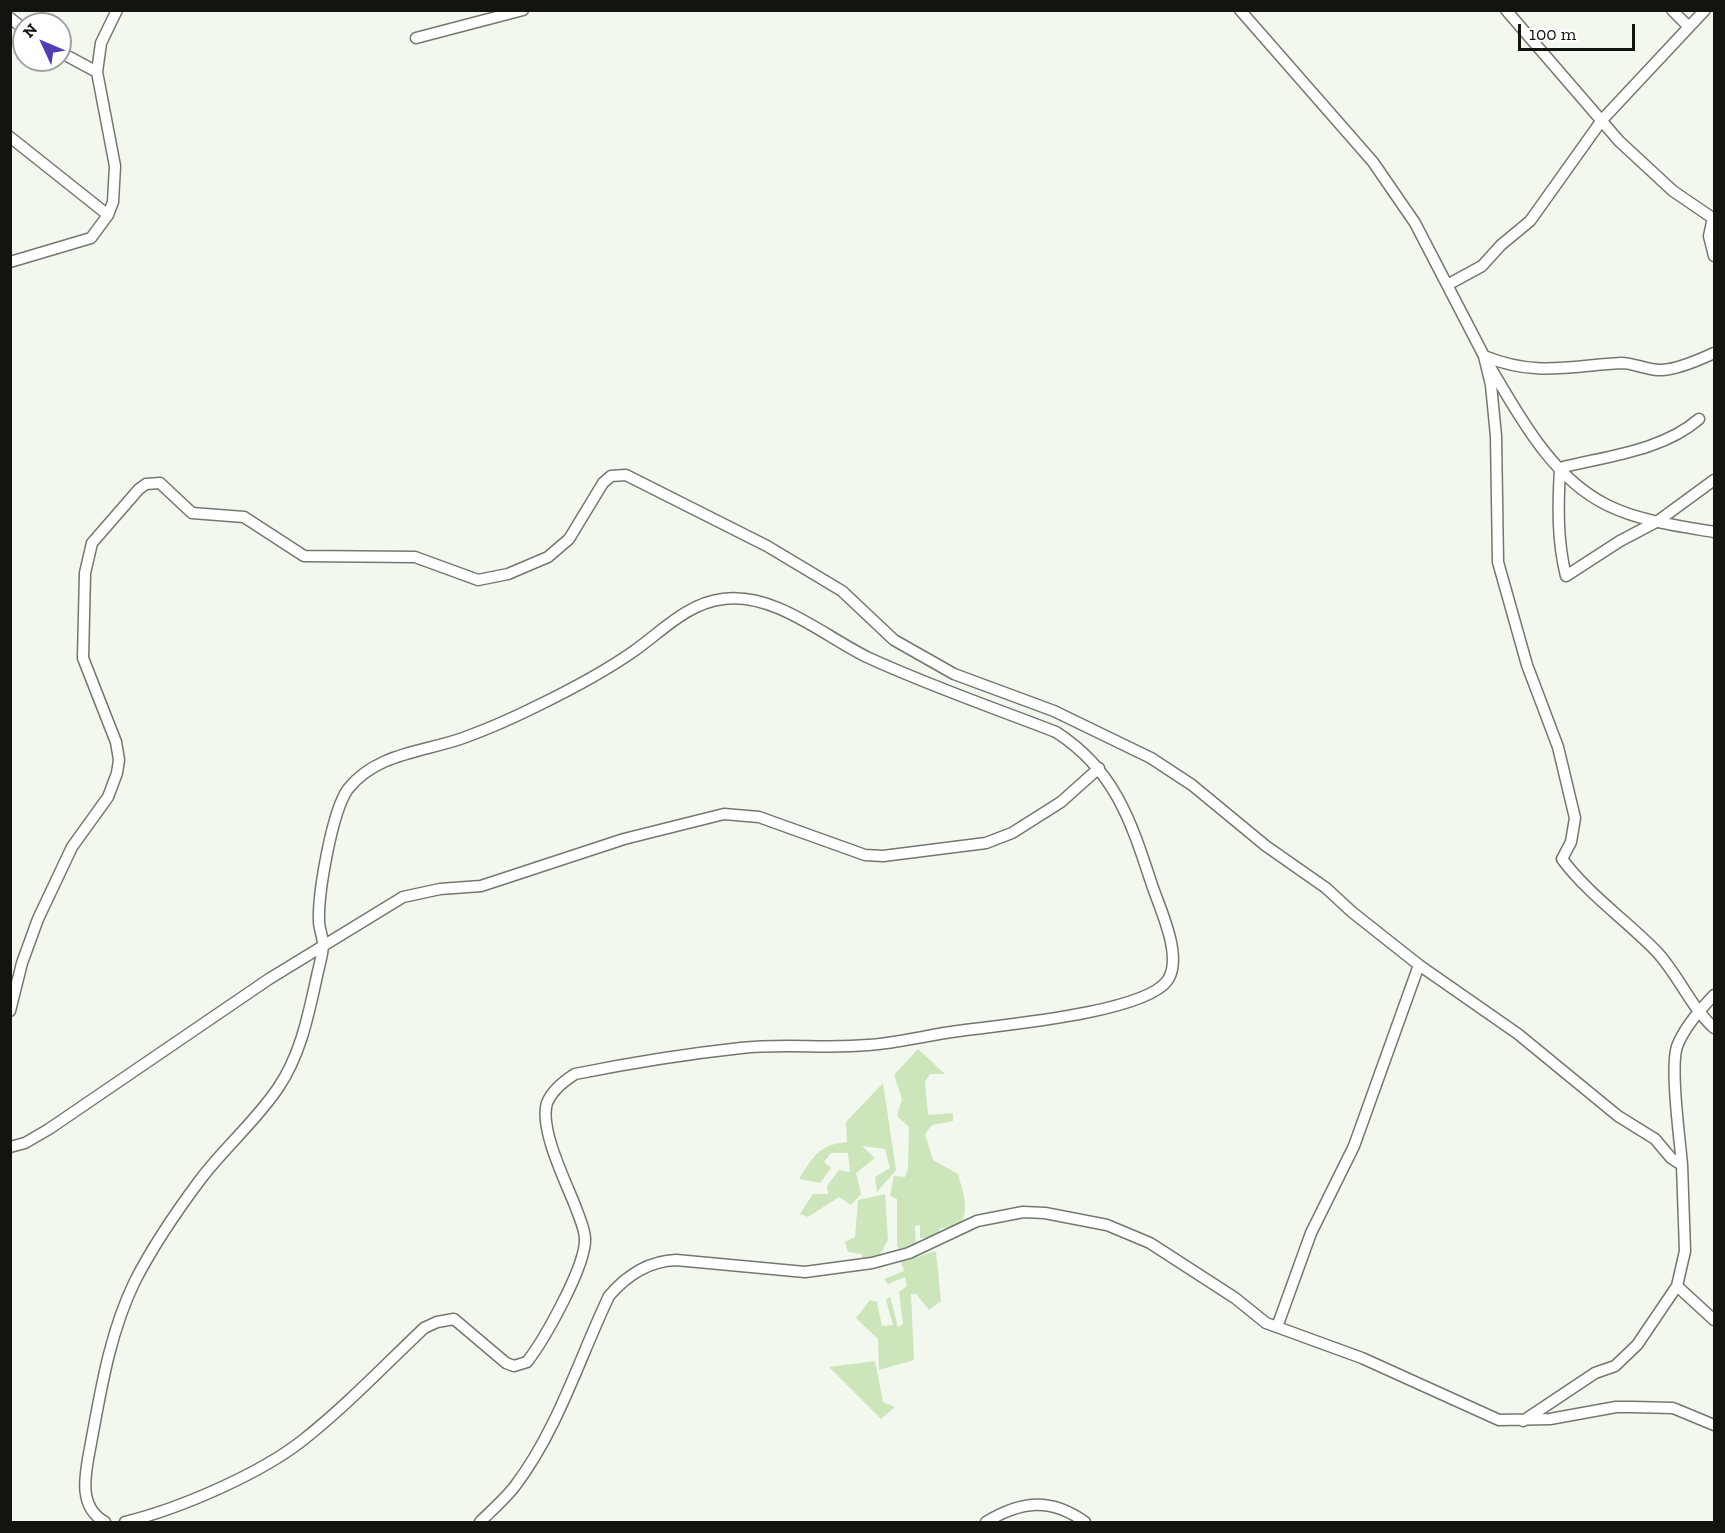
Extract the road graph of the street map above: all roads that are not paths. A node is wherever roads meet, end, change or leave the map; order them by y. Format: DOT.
graph roads {
  1 [pos="117,10"];
  2 [pos="523,10"];
  3 [pos="1240,10"];
  4 [pos="1506,10"];
  5 [pos="1672,10"];
  6 [pos="1705,10"];
  7 [pos="1689,27"];
  8 [pos="416,38"];
  9 [pos="72,58"];
  10 [pos="97,72"];
  11 [pos="1602,120"];
  12 [pos="10,137"];
  13 [pos="108,214"];
  14 [pos="1714,219"];
  15 [pos="1714,256"];
  16 [pos="10,262"];
  17 [pos="1449,284"];
  18 [pos="1714,353"];
  19 [pos="1484,356"];
  20 [pos="1700,419"];
  21 [pos="1560,468"];
  22 [pos="1714,480"];
  23 [pos="1658,521"];
  24 [pos="1714,532"];
  25 [pos="1099,768"];
  26 [pos="323,946"];
  27 [pos="1419,965"];
  28 [pos="1714,995"];
  29 [pos="10,1011"];
  30 [pos="1698,1013"];
  31 [pos="1714,1028"];
  32 [pos="25,1143"];
  33 [pos="10,1147"];
  34 [pos="10,1154"];
  35 [pos="1682,1165"];
  36 [pos="1677,1286"];
  37 [pos="1714,1320"];
  38 [pos="1277,1327"];
  39 [pos="1523,1421"];
  40 [pos="1714,1425"];
  41 [pos="105,1522"];
  42 [pos="125,1522"];
  43 [pos="480,1522"];
  44 [pos="986,1522"];
  45 [pos="1085,1522"];
  1 -- 10 [label="street"];
  2 -- 8 [label="street"];
  3 -- 17 [label="street"];
  4 -- 11 [label="street"];
  5 -- 7 [label="street"];
  6 -- 7 [label="street"];
  7 -- 11 [label="street"];
  9 -- 10 [label="street"];
  10 -- 13 [label="street"];
  11 -- 14 [label="street"];
  11 -- 17 [label="street"];
  12 -- 13 [label="street"];
  13 -- 16 [label="street"];
  14 -- 15 [label="street"];
  17 -- 19 [label="street"];
  18 -- 19 [label="street"];
  19 -- 21 [label="street"];
  19 -- 30 [label="street"];
  20 -- 21 [label="street"];
  21 -- 23 [label="street"];
  21 -- 23 [label="street"];
  22 -- 23 [label="street"];
  23 -- 24 [label="street"];
  25 -- 26 [label="street"];
  25 -- 26 [label="street"];
  25 -- 42 [label="street"];
  26 -- 32 [label="street"];
  26 -- 41 [label="street"];
  27 -- 29 [label="street"];
  27 -- 35 [label="street"];
  27 -- 38 [label="street"];
  28 -- 30 [label="street"];
  30 -- 31 [label="street"];
  30 -- 35 [label="street"];
  32 -- 33 [label="street"];
  32 -- 34 [label="street"];
  35 -- 36 [label="street"];
  36 -- 37 [label="street"];
  36 -- 39 [label="street"];
  38 -- 39 [label="street"];
  38 -- 43 [label="street"];
  39 -- 40 [label="street"];
  44 -- 45 [label="street"];
}
